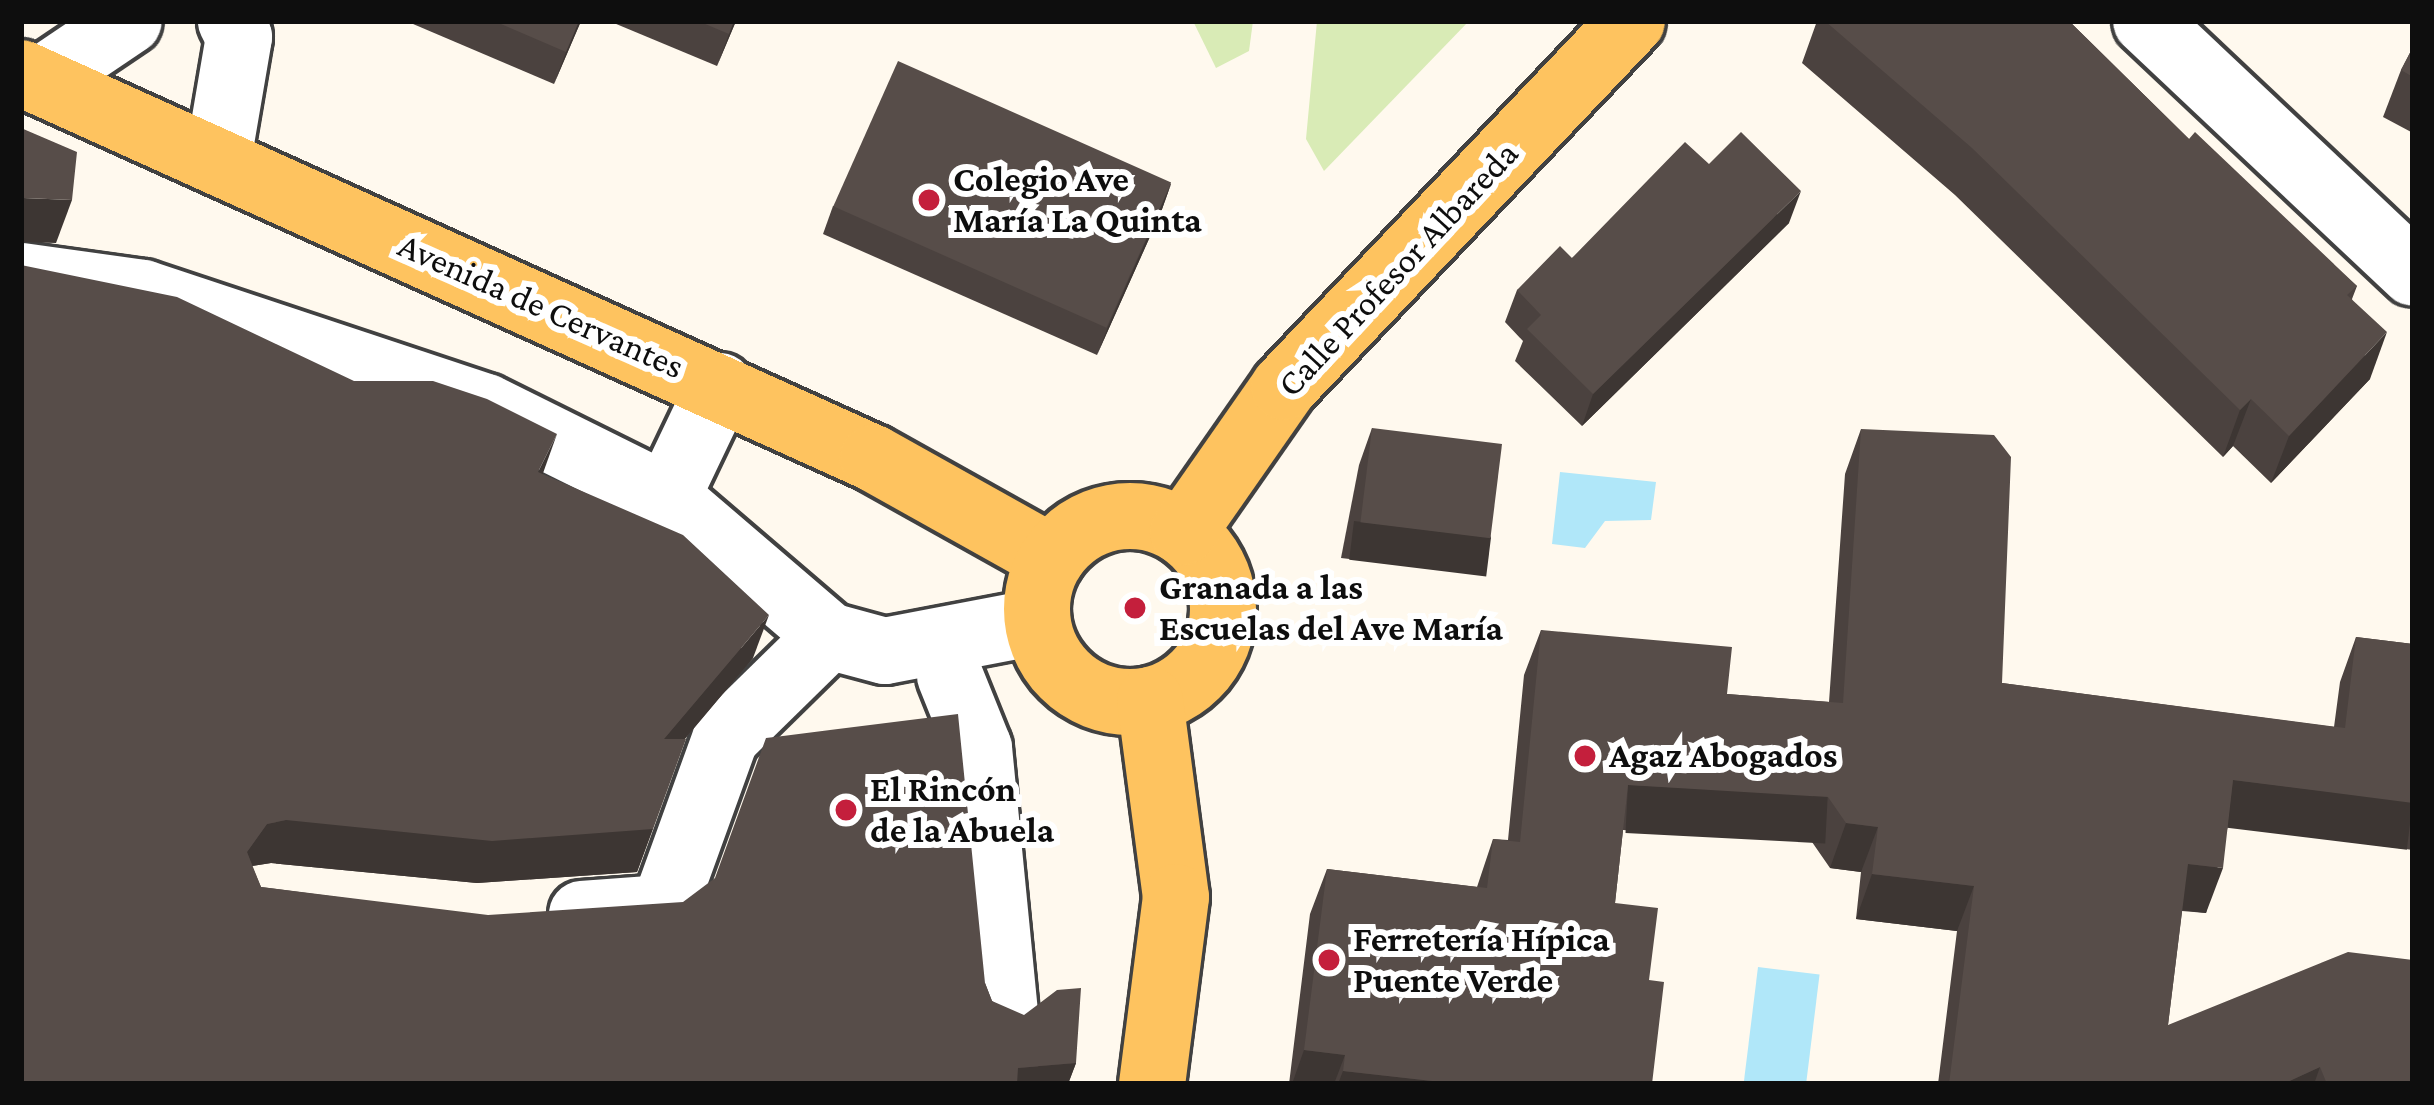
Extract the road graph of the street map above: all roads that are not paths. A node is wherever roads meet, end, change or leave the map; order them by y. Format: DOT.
graph roads {
  1 [pos="129,21"];
  2 [pos="231,21"];
  3 [pos="1632,21"];
  4 [pos="2146,21"];
  5 [pos="30,77"];
  6 [pos="218,160"];
  7 [pos="2413,273"];
  8 [pos="21,276"];
  9 [pos="720,386"];
  10 [pos="667,497"];
  11 [pos="1183,532"];
  12 [pos="1052,559"];
  13 [pos="1037,622"];
  14 [pos="829,636"];
  15 [pos="950,676"];
  16 [pos="1150,700"];
  17 [pos="523,918"];
  18 [pos="1006,1021"];
  19 [pos="1152,1084"];
  1 -- 5 [label="street"];
  2 -- 6 [label="street"];
  3 -- 11 [label="main road, Calle Profesor Albareda"];
  4 -- 7 [label="street"];
  5 -- 6 [label="main road, Avenida de Cervantes"];
  6 -- 9 [label="main road, Avenida de Cervantes"];
  8 -- 10 [label="street"];
  9 -- 10 [label="street"];
  9 -- 12 [label="main road, Avenida de Cervantes"];
  10 -- 14 [label="street"];
  11 -- 12 [label="main road"];
  11 -- 16 [label="main road"];
  12 -- 13 [label="main road"];
  13 -- 14 [label="street"];
  13 -- 16 [label="main road"];
  14 -- 17 [label="street"];
  15 -- 18 [label="street"];
  16 -- 19 [label="main road"];
}
